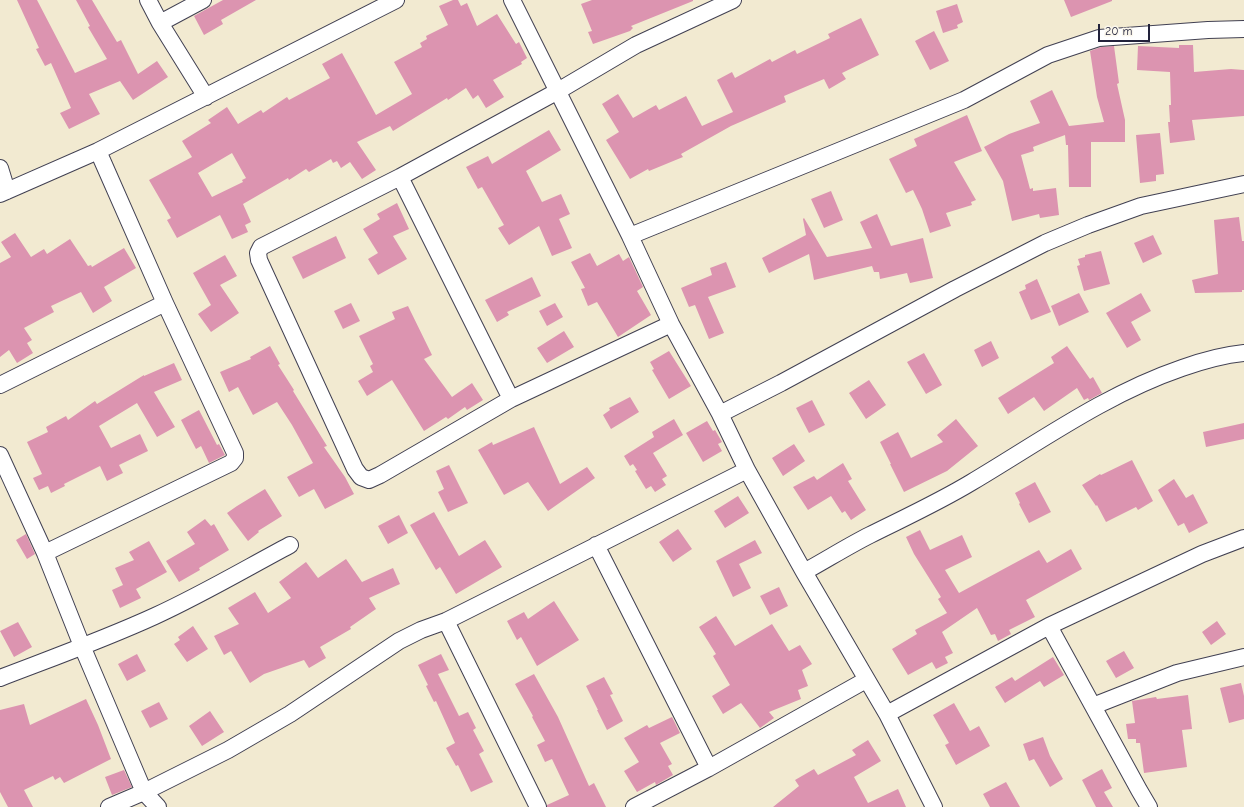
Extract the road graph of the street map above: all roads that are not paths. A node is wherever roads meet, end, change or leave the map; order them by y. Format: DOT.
graph roads {
  1 [pos="148,0"];
  2 [pos="204,0"];
  3 [pos="396,0"];
  4 [pos="512,0"];
  5 [pos="733,0"];
  6 [pos="160,23"];
  7 [pos="1244,29"];
  8 [pos="558,91"];
  9 [pos="206,97"];
  10 [pos="98,151"];
  11 [pos="0,168"];
  12 [pos="400,177"];
  13 [pos="1244,184"];
  14 [pos="3,192"];
  15 [pos="630,236"];
  16 [pos="165,303"];
  17 [pos="671,324"];
  18 [pos="1244,353"];
  19 [pos="0,385"];
  20 [pos="511,399"];
  21 [pos="720,414"];
  22 [pos="0,455"];
  23 [pos="747,470"];
  24 [pos="1244,538"];
  25 [pos="290,545"];
  26 [pos="596,545"];
  27 [pos="44,553"];
  28 [pos="804,572"];
  29 [pos="446,621"];
  30 [pos="1049,626"];
  31 [pos="82,646"];
  32 [pos="1244,657"];
  33 [pos="0,678"];
  34 [pos="866,680"];
  35 [pos="1093,706"];
  36 [pos="887,714"];
  37 [pos="709,768"];
  38 [pos="144,792"];
  39 [pos="109,807"];
  40 [pos="158,807"];
  41 [pos="538,807"];
  42 [pos="634,807"];
  43 [pos="934,807"];
  44 [pos="1149,807"];
  1 -- 6 [label="street"];
  2 -- 6 [label="street"];
  3 -- 9 [label="street"];
  4 -- 8 [label="street"];
  5 -- 8 [label="street"];
  6 -- 9 [label="street"];
  7 -- 15 [label="street"];
  8 -- 12 [label="street"];
  8 -- 15 [label="street"];
  9 -- 10 [label="street"];
  10 -- 14 [label="street"];
  10 -- 16 [label="street"];
  11 -- 14 [label="street"];
  12 -- 20 [label="street"];
  12 -- 20 [label="street"];
  13 -- 21 [label="street"];
  15 -- 17 [label="street"];
  16 -- 19 [label="street"];
  16 -- 27 [label="street"];
  17 -- 20 [label="street"];
  17 -- 21 [label="street"];
  18 -- 28 [label="street"];
  21 -- 23 [label="street"];
  22 -- 27 [label="street"];
  23 -- 26 [label="street"];
  23 -- 28 [label="street"];
  24 -- 30 [label="street"];
  25 -- 31 [label="street"];
  26 -- 29 [label="street"];
  26 -- 37 [label="street"];
  27 -- 31 [label="street"];
  28 -- 34 [label="street"];
  29 -- 38 [label="street"];
  29 -- 41 [label="street"];
  30 -- 35 [label="street"];
  30 -- 36 [label="street"];
  31 -- 33 [label="street"];
  31 -- 38 [label="street"];
  32 -- 35 [label="street"];
  34 -- 36 [label="street"];
  34 -- 37 [label="street"];
  35 -- 44 [label="street"];
  36 -- 43 [label="street"];
  37 -- 42 [label="street"];
  38 -- 39 [label="street"];
  38 -- 40 [label="street"];
}
